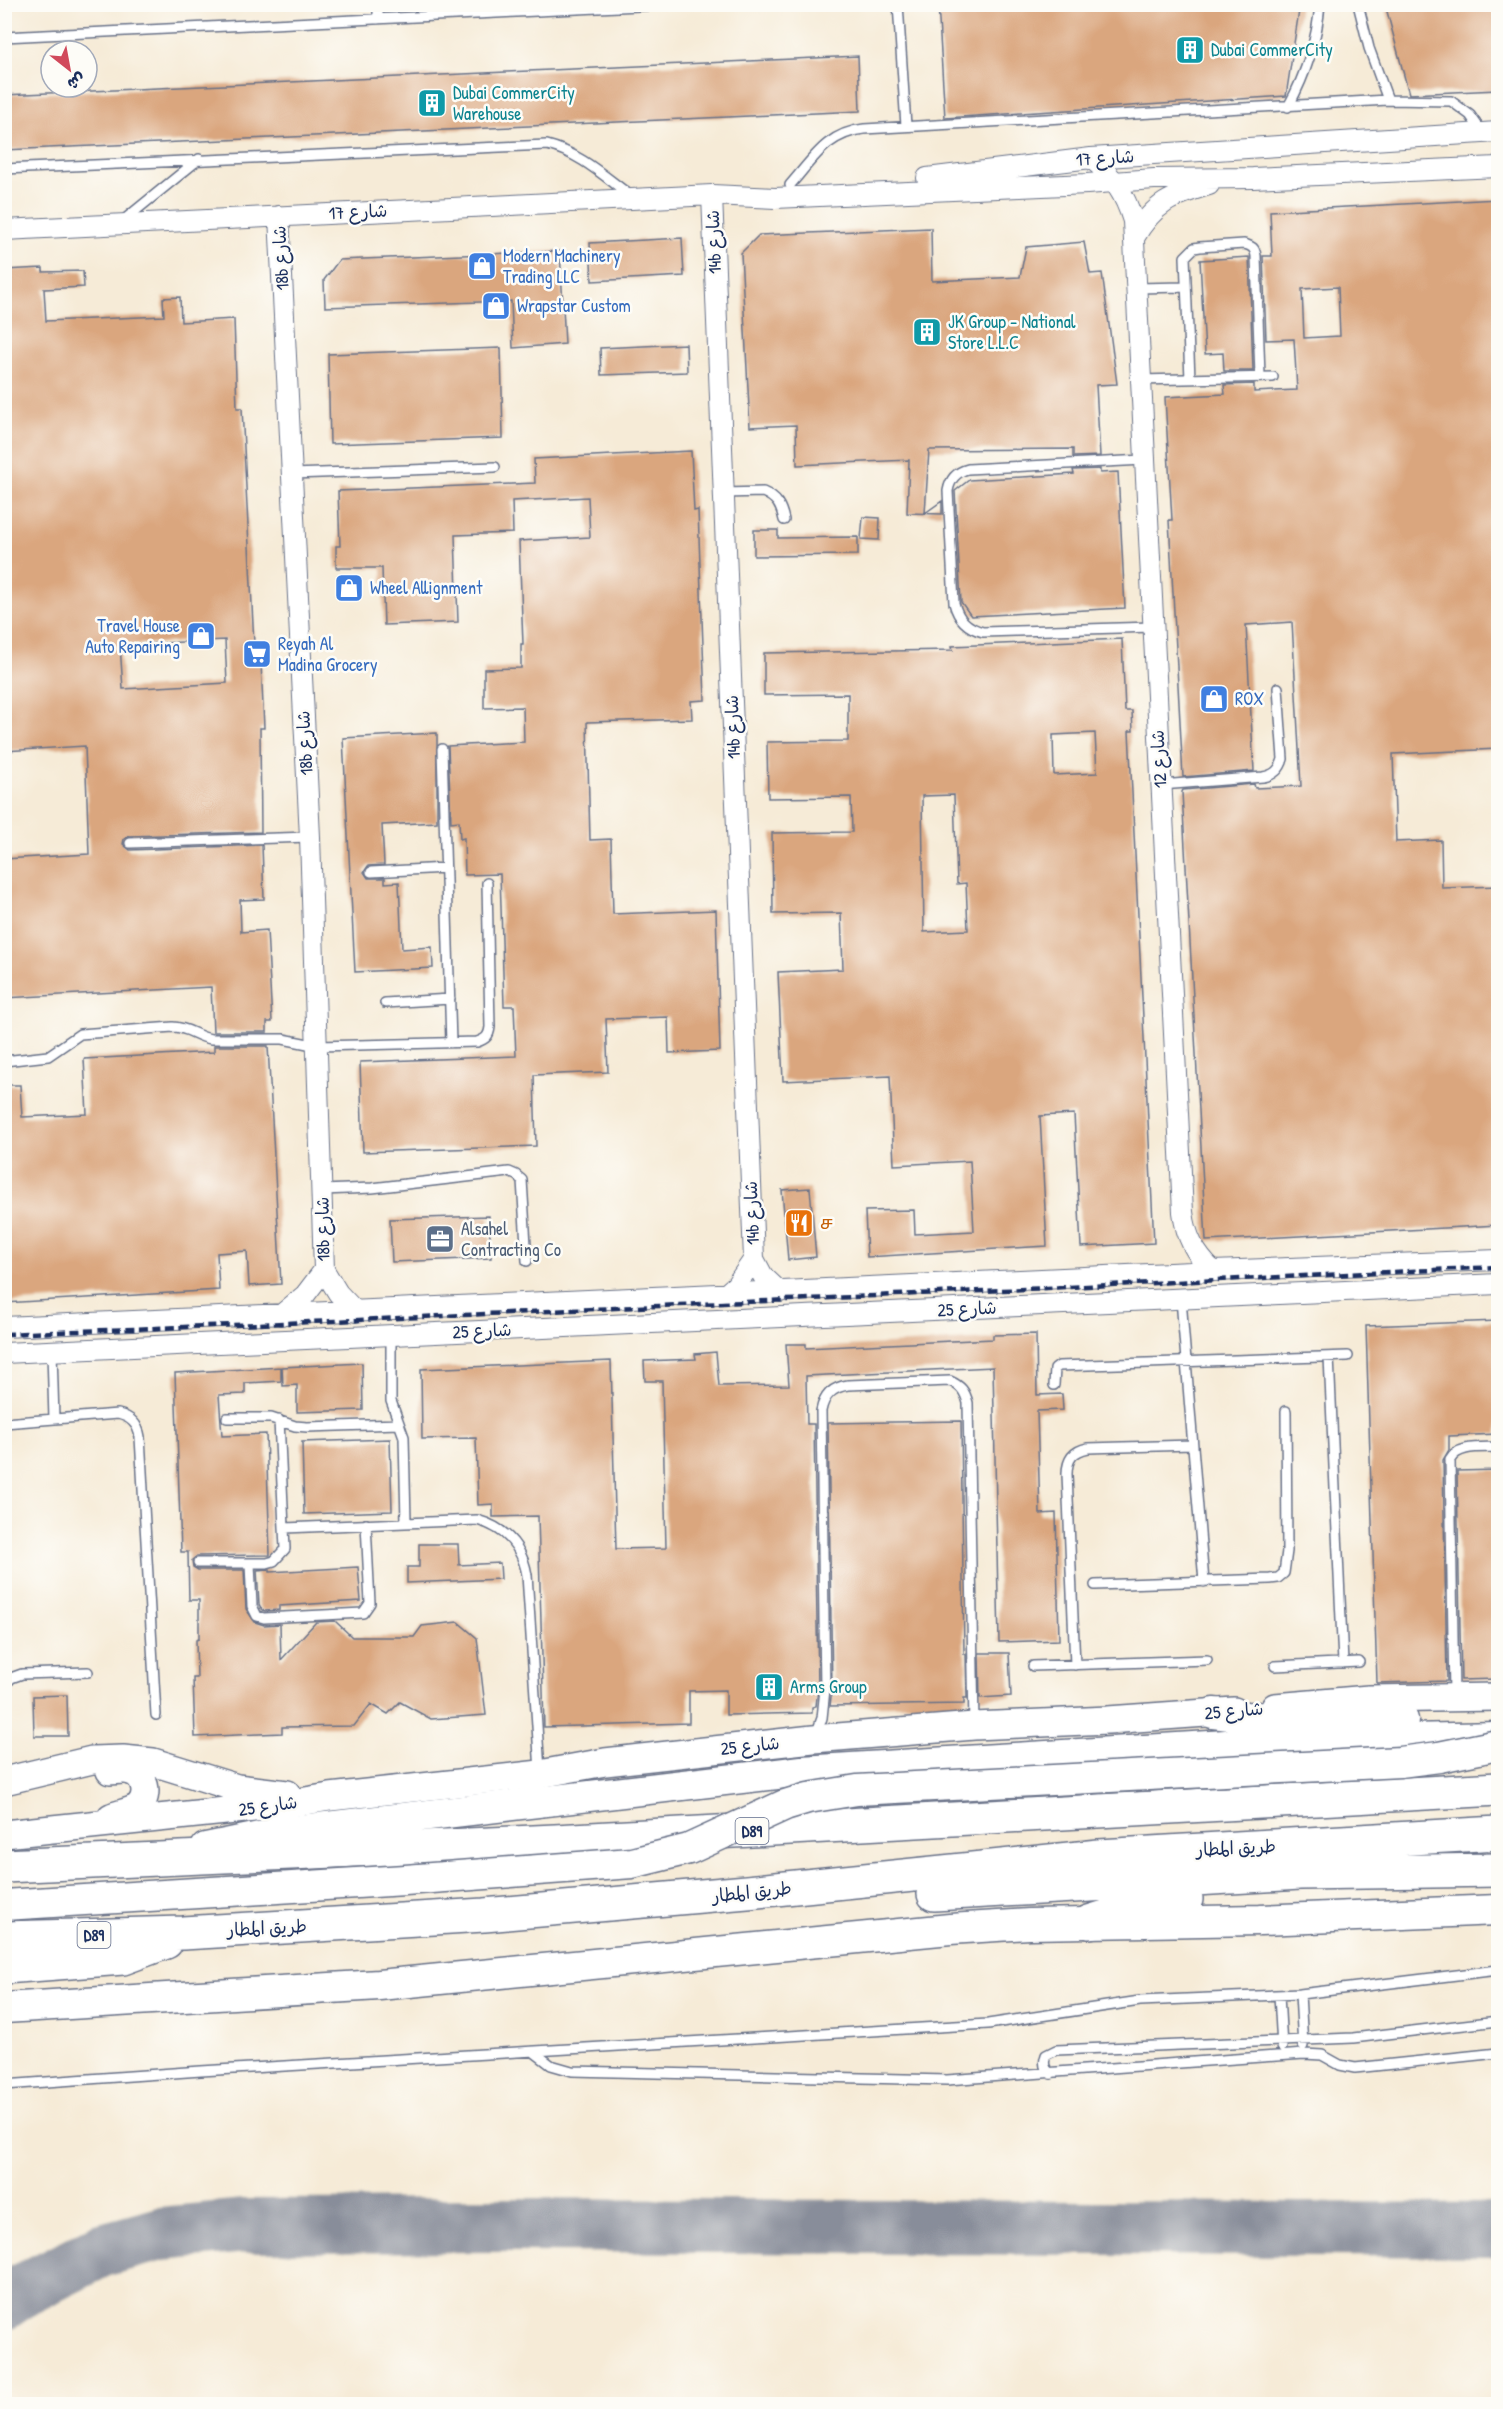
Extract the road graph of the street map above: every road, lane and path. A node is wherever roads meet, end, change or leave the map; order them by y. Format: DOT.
graph roads {
  1 [pos="378,4"];
  2 [pos="681,4"];
  3 [pos="898,4"];
  4 [pos="1320,4"];
  5 [pos="1358,4"];
  6 [pos="378,19"];
  7 [pos="4,37"];
  8 [pos="1388,100"];
  9 [pos="1288,107"];
  10 [pos="906,126"];
  11 [pos="1490,132"];
  12 [pos="1091,158"];
  13 [pos="199,159"];
  14 [pos="1498,167"];
  15 [pos="4,169"];
  16 [pos="1230,178"];
  17 [pos="1116,182"];
  18 [pos="790,184"];
  19 [pos="712,195"];
  20 [pos="635,199"];
  21 [pos="279,216"];
  22 [pos="119,224"];
  23 [pos="4,230"];
  24 [pos="1134,238"];
  25 [pos="1185,287"];
  26 [pos="1135,288"];
  27 [pos="1260,377"];
  28 [pos="1273,377"];
  29 [pos="1190,379"];
  30 [pos="1139,380"];
  31 [pos="1144,460"];
  32 [pos="495,467"];
  33 [pos="292,474"];
  34 [pos="724,493"];
  35 [pos="784,520"];
  36 [pos="1152,627"];
  37 [pos="1278,688"];
  38 [pos="442,749"];
  39 [pos="1161,784"];
  40 [pos="310,837"];
  41 [pos="130,843"];
  42 [pos="446,868"];
  43 [pos="371,872"];
  44 [pos="487,883"];
  45 [pos="450,999"];
  46 [pos="385,1003"];
  47 [pos="451,1043"];
  48 [pos="318,1046"];
  49 [pos="4,1061"];
  50 [pos="323,1190"];
  51 [pos="754,1259"];
  52 [pos="1498,1260"];
  53 [pos="527,1261"];
  54 [pos="324,1270"];
  55 [pos="1214,1270"];
  56 [pos="1498,1284"];
  57 [pos="780,1292"];
  58 [pos="726,1294"];
  59 [pos="1181,1299"];
  60 [pos="356,1312"];
  61 [pos="281,1315"];
  62 [pos="4,1327"];
  63 [pos="391,1335"];
  64 [pos="52,1352"];
  65 [pos="4,1353"];
  66 [pos="1348,1356"];
  67 [pos="1329,1357"];
  68 [pos="1186,1362"];
  69 [pos="1054,1385"];
  70 [pos="1286,1411"];
  71 [pos="227,1418"];
  72 [pos="54,1419"];
  73 [pos="279,1420"];
  74 [pos="4,1424"];
  75 [pos="399,1424"];
  76 [pos="1192,1444"];
  77 [pos="1498,1448"];
  78 [pos="406,1522"];
  79 [pos="366,1524"];
  80 [pos="285,1528"];
  81 [pos="198,1563"];
  82 [pos="250,1564"];
  83 [pos="1204,1582"];
  84 [pos="1095,1585"];
  85 [pos="1207,1660"];
  86 [pos="1359,1662"];
  87 [pos="1343,1663"];
  88 [pos="1075,1665"];
  89 [pos="1033,1666"];
  90 [pos="1275,1666"];
  91 [pos="88,1672"];
  92 [pos="4,1687"];
  93 [pos="1498,1697"];
  94 [pos="1454,1698"];
  95 [pos="1213,1713"];
  96 [pos="156,1715"];
  97 [pos="974,1726"];
  98 [pos="813,1739"];
  99 [pos="1492,1740"];
  100 [pos="49,1770"];
  101 [pos="540,1774"];
  102 [pos="4,1781"];
  103 [pos="1498,1790"];
  104 [pos="330,1797"];
  105 [pos="99,1824"];
  106 [pos="1498,1833"];
  107 [pos="4,1834"];
  108 [pos="173,1859"];
  109 [pos="4,1866"];
  110 [pos="1490,1870"];
  111 [pos="747,1892"];
  112 [pos="4,1905"];
  113 [pos="1498,1910"];
  114 [pos="1089,1922"];
  115 [pos="183,1933"];
  116 [pos="4,1938"];
  117 [pos="4,1967"];
  118 [pos="1498,1971"];
  119 [pos="1300,1994"];
  120 [pos="1279,1995"];
  121 [pos="4,2008"];
  122 [pos="1498,2021"];
  123 [pos="1303,2040"];
  124 [pos="1282,2041"];
  125 [pos="534,2052"];
  126 [pos="1498,2053"];
  127 [pos="1304,2054"];
  128 [pos="1283,2055"];
  129 [pos="1051,2074"];
  130 [pos="4,2085"];
  1 -- 6 [label="lane"];
  2 -- 6 [label="lane"];
  3 -- 10 [label="lane"];
  4 -- 9 [label="lane"];
  5 -- 8 [label="lane"];
  6 -- 7 [label="lane"];
  8 -- 9 [label="lane"];
  8 -- 11 [label="lane"];
  9 -- 10 [label="lane"];
  10 -- 18 [label="lane"];
  11 -- 12 [label="street, شارع 17"];
  12 -- 17 [label="street, شارع 12"];
  12 -- 18 [label="street, شارع 17"];
  13 -- 15 [label="lane"];
  13 -- 20 [label="lane"];
  13 -- 22 [label="lane"];
  14 -- 16 [label="street, شارع 17"];
  16 -- 17 [label="street, شارع 17"];
  16 -- 24 [label="street"];
  17 -- 19 [label="street, شارع 17"];
  17 -- 24 [label="street, شارع 12"];
  18 -- 19 [label="street, شارع 17"];
  19 -- 20 [label="street, شارع 17"];
  19 -- 34 [label="street, 14b شارع"];
  20 -- 21 [label="street, شارع 17"];
  21 -- 22 [label="street, شارع 17"];
  21 -- 33 [label="street, 18b شارع"];
  22 -- 23 [label="street, شارع 17"];
  24 -- 26 [label="street, شارع 12"];
  25 -- 26 [label="lane"];
  25 -- 27 [label="lane"];
  25 -- 29 [label="lane"];
  26 -- 30 [label="street, شارع 12"];
  27 -- 28 [label="lane"];
  27 -- 29 [label="lane"];
  29 -- 30 [label="lane"];
  30 -- 31 [label="street, شارع 12"];
  31 -- 36 [label="street, شارع 12"];
  31 -- 36 [label="lane"];
  32 -- 33 [label="lane"];
  33 -- 40 [label="street, 18b شارع"];
  34 -- 35 [label="lane"];
  34 -- 51 [label="street, 14b شارع"];
  36 -- 39 [label="street, شارع 12"];
  37 -- 39 [label="lane"];
  38 -- 42 [label="lane"];
  39 -- 55 [label="street, شارع 12"];
  40 -- 41 [label="lane"];
  40 -- 48 [label="street, 18b شارع"];
  42 -- 43 [label="lane"];
  42 -- 45 [label="lane"];
  44 -- 47 [label="lane"];
  45 -- 46 [label="lane"];
  45 -- 47 [label="lane"];
  47 -- 48 [label="lane"];
  48 -- 49 [label="lane"];
  48 -- 50 [label="street, 18b شارع"];
  50 -- 53 [label="lane"];
  50 -- 54 [label="street, 18b شارع"];
  51 -- 57 [label="street, 14b شارع"];
  51 -- 58 [label="street, 14b شارع"];
  52 -- 55 [label="street, شارع 25"];
  54 -- 60 [label="street, 18b شارع"];
  54 -- 61 [label="street, 18b شارع"];
  55 -- 57 [label="street, شارع 25"];
  56 -- 59 [label="street, شارع 25"];
  57 -- 58 [label="street, شارع 25"];
  58 -- 60 [label="street, شارع 25"];
  59 -- 63 [label="street, شارع 25"];
  59 -- 68 [label="lane"];
  60 -- 61 [label="street, شارع 25"];
  61 -- 62 [label="street, شارع 25"];
  63 -- 64 [label="street, شارع 25"];
  63 -- 75 [label="lane"];
  64 -- 65 [label="street, شارع 25"];
  64 -- 72 [label="lane"];
  66 -- 67 [label="lane"];
  67 -- 68 [label="lane"];
  67 -- 87 [label="lane"];
  68 -- 69 [label="lane"];
  68 -- 76 [label="lane"];
  70 -- 83 [label="lane"];
  71 -- 73 [label="lane"];
  72 -- 74 [label="lane"];
  72 -- 96 [label="lane"];
  73 -- 75 [label="lane"];
  73 -- 80 [label="lane"];
  75 -- 78 [label="lane"];
  76 -- 83 [label="lane"];
  76 -- 88 [label="lane"];
  77 -- 94 [label="lane"];
  78 -- 79 [label="lane"];
  78 -- 101 [label="lane"];
  79 -- 80 [label="lane"];
  79 -- 82 [label="lane"];
  80 -- 82 [label="lane"];
  81 -- 82 [label="lane"];
  83 -- 84 [label="lane"];
  85 -- 88 [label="lane"];
  86 -- 87 [label="lane"];
  87 -- 90 [label="lane"];
  88 -- 89 [label="lane"];
  91 -- 92 [label="lane"];
  93 -- 94 [label="street, شارع 25"];
  94 -- 95 [label="street, شارع 25"];
  95 -- 97 [label="street, شارع 25"];
  95 -- 99 [label="main road"];
  97 -- 98 [label="street, شارع 25"];
  97 -- 98 [label="lane"];
  98 -- 101 [label="street, شارع 25"];
  99 -- 108 [label="main road"];
  99 -- 112 [label="main road, bridge"];
  100 -- 102 [label="street"];
  100 -- 104 [label="street"];
  100 -- 105 [label="street"];
  101 -- 104 [label="street, شارع 25"];
  103 -- 108 [label="highway, D89"];
  104 -- 105 [label="street, شارع 25"];
  105 -- 107 [label="street, شارع 25"];
  106 -- 111 [label="highway, طريق المطار / D89"];
  108 -- 109 [label="highway, D89"];
  110 -- 111 [label="highway"];
  110 -- 114 [label="highway"];
  111 -- 115 [label="highway, طريق المطار / D89"];
  113 -- 114 [label="main road"];
  114 -- 121 [label="main road"];
  115 -- 116 [label="highway, طريق المطار / D89"];
  115 -- 117 [label="highway"];
  118 -- 119 [label="lane"];
  119 -- 120 [label="lane"];
  119 -- 123 [label="lane"];
  120 -- 124 [label="lane"];
  120 -- 125 [label="lane"];
  122 -- 123 [label="lane"];
  123 -- 124 [label="lane"];
  123 -- 127 [label="lane"];
  124 -- 128 [label="lane"];
  124 -- 129 [label="lane"];
  125 -- 129 [label="lane"];
  125 -- 130 [label="lane"];
  126 -- 127 [label="lane"];
  127 -- 128 [label="lane"];
  128 -- 129 [label="lane"];
}
